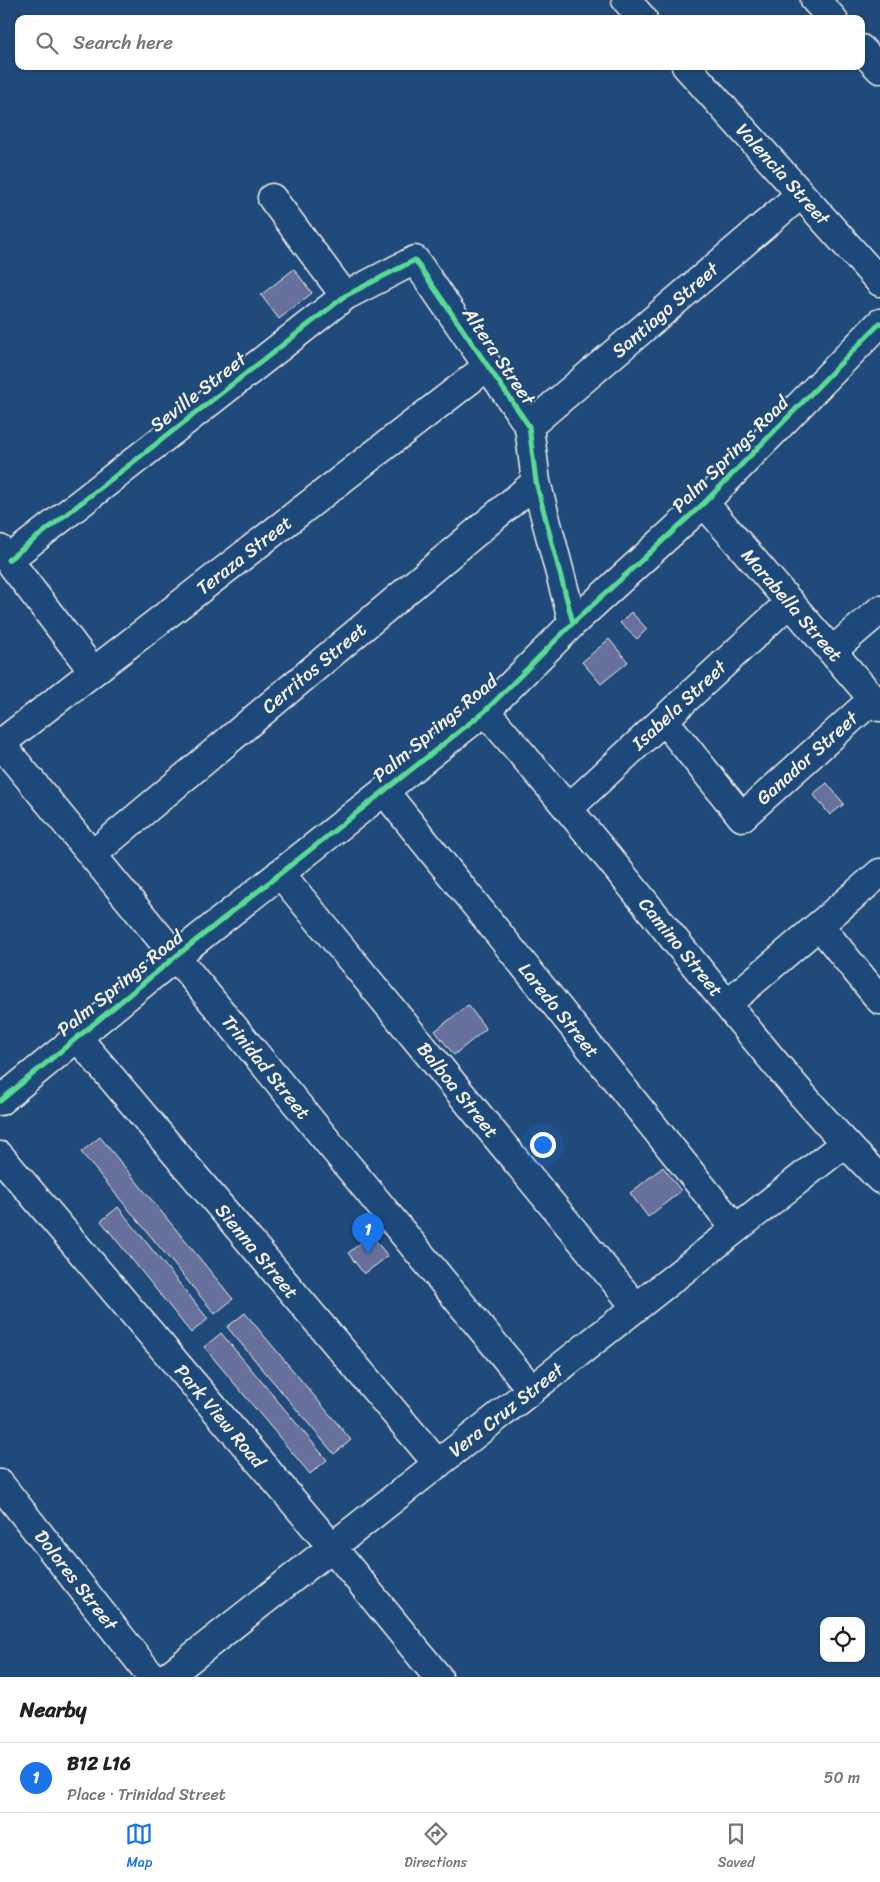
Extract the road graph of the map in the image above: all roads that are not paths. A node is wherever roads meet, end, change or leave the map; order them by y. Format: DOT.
graph roads {
  1 [pos="626,0"];
  2 [pos="815,0"];
  3 [pos="639,15"];
  4 [pos="828,15"];
  5 [pos="865,53"];
  6 [pos="880,69"];
  7 [pos="690,70"];
  8 [pos="801,194"];
  9 [pos="272,198"];
  10 [pos="415,260"];
  11 [pos="880,282"];
  12 [pos="345,296"];
  13 [pos="880,324"];
  14 [pos="488,366"];
  15 [pos="529,426"];
  16 [pos="536,482"];
  17 [pos="704,503"];
  18 [pos="4,554"];
  19 [pos="790,602"];
  20 [pos="880,610"];
  21 [pos="573,623"];
  22 [pos="832,651"];
  23 [pos="93,672"];
  24 [pos="876,703"];
  25 [pos="485,711"];
  26 [pos="664,720"];
  27 [pos="0,743"];
  28 [pos="384,791"];
  29 [pos="569,808"];
  30 [pos="92,855"];
  31 [pos="280,873"];
  32 [pos="880,873"];
  33 [pos="819,925"];
  34 [pos="175,957"];
  35 [pos="880,1000"];
  36 [pos="727,1004"];
  37 [pos="77,1037"];
  38 [pos="0,1101"];
  39 [pos="845,1143"];
  40 [pos="0,1156"];
  41 [pos="880,1179"];
  42 [pos="735,1228"];
  43 [pos="636,1307"];
  44 [pos="532,1390"];
  45 [pos="438,1464"];
  46 [pos="0,1484"];
  47 [pos="332,1548"];
  48 [pos="152,1677"];
  49 [pos="168,1677"];
  50 [pos="438,1677"];
  1 -- 3 [label="street"];
  2 -- 4 [label="street"];
  5 -- 6 [label="street"];
  7 -- 8 [label="street, Valencia Street"];
  8 -- 11 [label="street, Valencia Street"];
  8 -- 15 [label="street, Santiago Street"];
  9 -- 12 [label="street"];
  10 -- 12 [label="street, Seville Street"];
  10 -- 14 [label="street, Altera Street"];
  12 -- 18 [label="street, Seville Street"];
  13 -- 17 [label="street, Palm Springs Road"];
  14 -- 15 [label="street, Altera Street"];
  14 -- 23 [label="street, Teraza Street"];
  15 -- 16 [label="street, Altera Street"];
  16 -- 21 [label="street, Altera Street"];
  16 -- 30 [label="street, Cerritos Street"];
  17 -- 19 [label="street, Marabella Street"];
  17 -- 21 [label="street, Palm Springs Road"];
  18 -- 23 [label="street"];
  19 -- 22 [label="street, Marabella Street"];
  19 -- 26 [label="street, Isabela Street"];
  20 -- 22 [label="street"];
  21 -- 25 [label="street, Palm Springs Road"];
  22 -- 24 [label="street, Marabella Street"];
  23 -- 27 [label="street, Teraza Street"];
  24 -- 26 [label="street, Ganador Street"];
  25 -- 28 [label="street, Palm Springs Road"];
  25 -- 29 [label="street, Camino Street"];
  26 -- 29 [label="street, Isabela Street"];
  27 -- 30 [label="street, Trinidad Street"];
  28 -- 31 [label="street, Palm Springs Road"];
  28 -- 42 [label="street, Laredo Street"];
  29 -- 36 [label="street, Camino Street"];
  30 -- 34 [label="street, Trinidad Street"];
  31 -- 34 [label="street, Palm Springs Road"];
  31 -- 43 [label="street, Balboa Street"];
  32 -- 33 [label="street"];
  33 -- 35 [label="street"];
  33 -- 36 [label="street"];
  34 -- 37 [label="street, Palm Springs Road"];
  34 -- 44 [label="street, Trinidad Street"];
  36 -- 39 [label="street, Camino Street"];
  37 -- 38 [label="street, Palm Springs Road"];
  37 -- 45 [label="street, Sienna Street"];
  39 -- 41 [label="street, Camino Street"];
  39 -- 42 [label="street, Vera Cruz Street"];
  40 -- 47 [label="street, Park View Road"];
  42 -- 43 [label="street, Vera Cruz Street"];
  43 -- 44 [label="street, Vera Cruz Street"];
  44 -- 45 [label="street, Vera Cruz Street"];
  45 -- 47 [label="street, Vera Cruz Street"];
  46 -- 48 [label="street, Dolores Street"];
  47 -- 49 [label="street, Vera Cruz Street"];
  47 -- 50 [label="street, Park View Road"];
}
